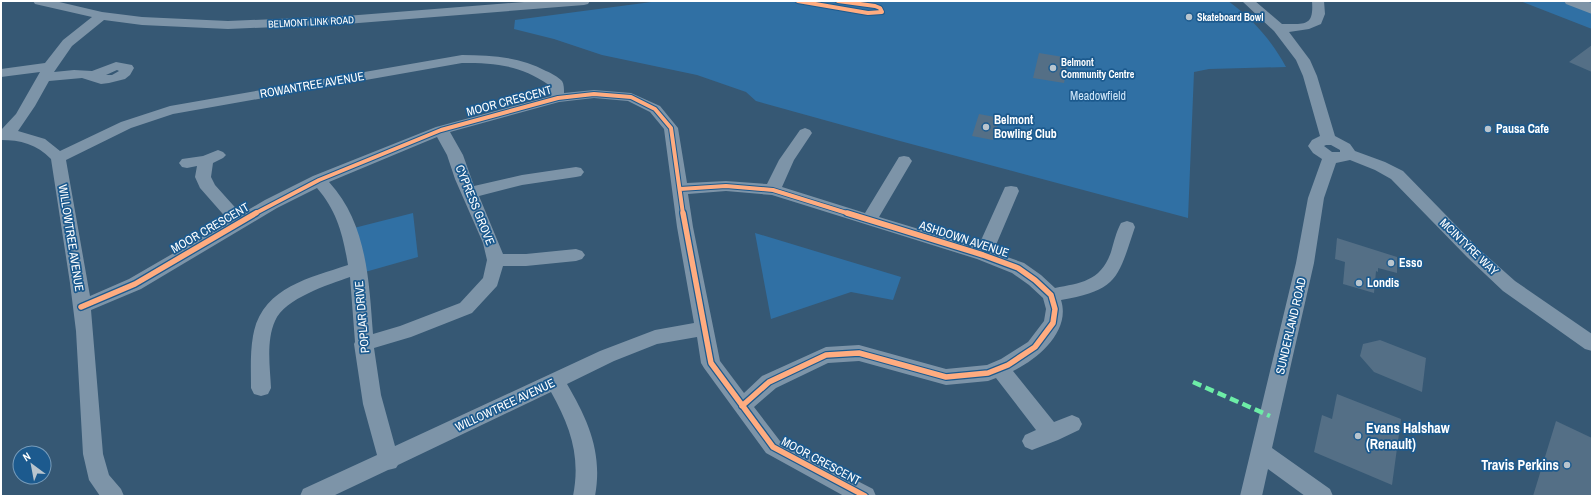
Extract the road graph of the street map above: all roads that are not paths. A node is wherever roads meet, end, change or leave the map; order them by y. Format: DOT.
graph roads {
  1 [pos="39,1"];
  2 [pos="584,1"];
  3 [pos="1248,1"];
  4 [pos="1318,1"];
  5 [pos="1572,1"];
  6 [pos="551,2"];
  7 [pos="1592,9"];
  8 [pos="102,16"];
  9 [pos="1279,28"];
  10 [pos="48,72"];
  11 [pos="1,73"];
  12 [pos="96,75"];
  13 [pos="558,98"];
  14 [pos="442,130"];
  15 [pos="805,133"];
  16 [pos="4,135"];
  17 [pos="1335,150"];
  18 [pos="58,158"];
  19 [pos="904,161"];
  20 [pos="187,162"];
  21 [pos="576,170"];
  22 [pos="319,180"];
  23 [pos="680,189"];
  24 [pos="773,190"];
  25 [pos="1011,191"];
  26 [pos="470,193"];
  27 [pos="869,219"];
  28 [pos="239,222"];
  29 [pos="1127,227"];
  30 [pos="576,255"];
  31 [pos="983,255"];
  32 [pos="496,260"];
  33 [pos="358,268"];
  34 [pos="1050,294"];
  35 [pos="81,307"];
  36 [pos="703,329"];
  37 [pos="363,344"];
  38 [pos="1592,344"];
  39 [pos="1000,369"];
  40 [pos="555,381"];
  41 [pos="261,388"];
  42 [pos="742,406"];
  43 [pos="1072,424"];
  44 [pos="1051,434"];
  45 [pos="1032,441"];
  46 [pos="1261,452"];
  47 [pos="389,461"];
  48 [pos="113,496"];
  49 [pos="311,496"];
  50 [pos="584,496"];
  51 [pos="865,496"];
  52 [pos="1251,496"];
  53 [pos="1322,496"];
  1 -- 8 [label="street, BELMONT LINK ROAD"];
  2 -- 6 [label="street, BELMONT LINK ROAD"];
  3 -- 9 [label="street"];
  4 -- 9 [label="street"];
  5 -- 7 [label="highway"];
  6 -- 8 [label="street, BELMONT LINK ROAD"];
  8 -- 10 [label="street"];
  9 -- 17 [label="street"];
  10 -- 11 [label="street"];
  10 -- 12 [label="street"];
  10 -- 16 [label="street"];
  13 -- 14 [label="street, MOOR CRESCENT"];
  13 -- 18 [label="street, ROWANTREE AVENUE"];
  13 -- 23 [label="street, MOOR CRESCENT"];
  14 -- 22 [label="street, MOOR CRESCENT"];
  14 -- 26 [label="street, CYPRESS GROVE"];
  15 -- 24 [label="street"];
  16 -- 18 [label="street"];
  17 -- 38 [label="street, MCINTYRE WAY"];
  17 -- 46 [label="street, SUNDERLAND ROAD"];
  18 -- 35 [label="street, WILLOWTREE AVENUE"];
  19 -- 27 [label="street"];
  20 -- 28 [label="street"];
  21 -- 26 [label="street"];
  22 -- 28 [label="street, MOOR CRESCENT"];
  22 -- 33 [label="street, POPLAR DRIVE"];
  23 -- 24 [label="street, ASHDOWN AVENUE"];
  23 -- 36 [label="street, MOOR CRESCENT"];
  24 -- 27 [label="street, ASHDOWN AVENUE"];
  25 -- 31 [label="street"];
  26 -- 32 [label="street, CYPRESS GROVE"];
  27 -- 31 [label="street, ASHDOWN AVENUE"];
  28 -- 35 [label="street, MOOR CRESCENT"];
  29 -- 34 [label="street"];
  30 -- 32 [label="street"];
  31 -- 34 [label="street, ASHDOWN AVENUE"];
  32 -- 37 [label="street, CYPRESS GROVE"];
  33 -- 37 [label="street, POPLAR DRIVE"];
  33 -- 41 [label="street"];
  34 -- 39 [label="street"];
  35 -- 48 [label="street, WILLOWTREE AVENUE"];
  36 -- 40 [label="street, WILLOWTREE AVENUE"];
  36 -- 42 [label="street, MOOR CRESCENT"];
  37 -- 47 [label="street, POPLAR DRIVE"];
  39 -- 42 [label="street"];
  39 -- 44 [label="street"];
  40 -- 47 [label="street, WILLOWTREE AVENUE"];
  40 -- 50 [label="street"];
  42 -- 51 [label="street, MOOR CRESCENT"];
  43 -- 44 [label="street"];
  44 -- 45 [label="street"];
  46 -- 52 [label="street, SUNDERLAND ROAD"];
  46 -- 53 [label="street"];
  47 -- 49 [label="street, WILLOWTREE AVENUE"];
}
